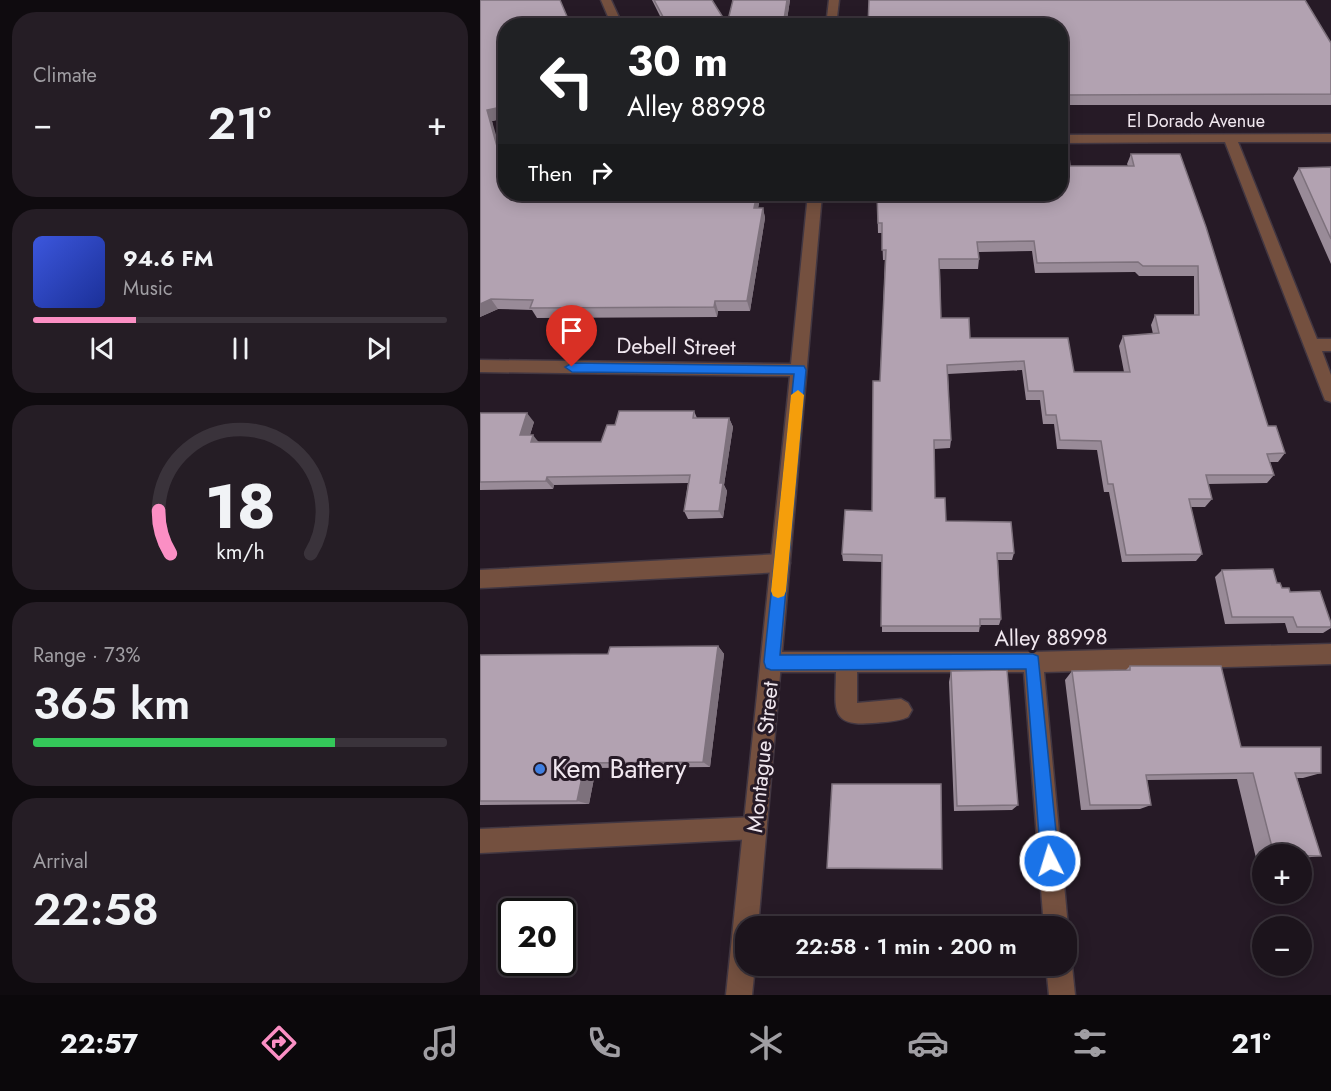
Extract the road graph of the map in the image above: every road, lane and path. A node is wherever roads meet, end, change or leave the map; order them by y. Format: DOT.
graph roads {
  1 [pos="606,0"];
  2 [pos="834,0"];
  3 [pos="614,18"];
  4 [pos="832,18"];
  5 [pos="1331,138"];
  6 [pos="1068,139"];
  7 [pos="1230,139"];
  8 [pos="814,201"];
  9 [pos="1311,345"];
  10 [pos="1331,345"];
  11 [pos="480,366"];
  12 [pos="800,370"];
  13 [pos="1331,395"];
  14 [pos="781,563"];
  15 [pos="480,579"];
  16 [pos="1331,654"];
  17 [pos="771,662"];
  18 [pos="846,662"];
  19 [pos="1033,662"];
  20 [pos="901,710"];
  21 [pos="755,828"];
  22 [pos="480,841"];
  23 [pos="747,916"];
  24 [pos="1055,916"];
  25 [pos="741,976"];
  26 [pos="1060,976"];
  27 [pos="739,995"];
  28 [pos="1062,995"];
  1 -- 3 [label="street"];
  2 -- 4 [label="street"];
  5 -- 7 [label="street, El Dorado Avenue"];
  6 -- 7 [label="street, El Dorado Avenue"];
  7 -- 9 [label="street"];
  8 -- 12 [label="street, Montague Street"];
  9 -- 10 [label="street"];
  9 -- 13 [label="street"];
  11 -- 12 [label="street, Debell Street"];
  12 -- 14 [label="street, Montague Street"];
  14 -- 15 [label="street"];
  14 -- 17 [label="street, Montague Street"];
  16 -- 19 [label="street, Alley 88998"];
  17 -- 18 [label="street, Alley 88998"];
  17 -- 21 [label="street, Montague Street"];
  18 -- 19 [label="street, Alley 88998"];
  18 -- 20 [label="street"];
  19 -- 24 [label="street"];
  21 -- 22 [label="street"];
  21 -- 23 [label="street, Montague Street"];
  25 -- 27 [label="street, Montague Street"];
  26 -- 28 [label="street"];
}
